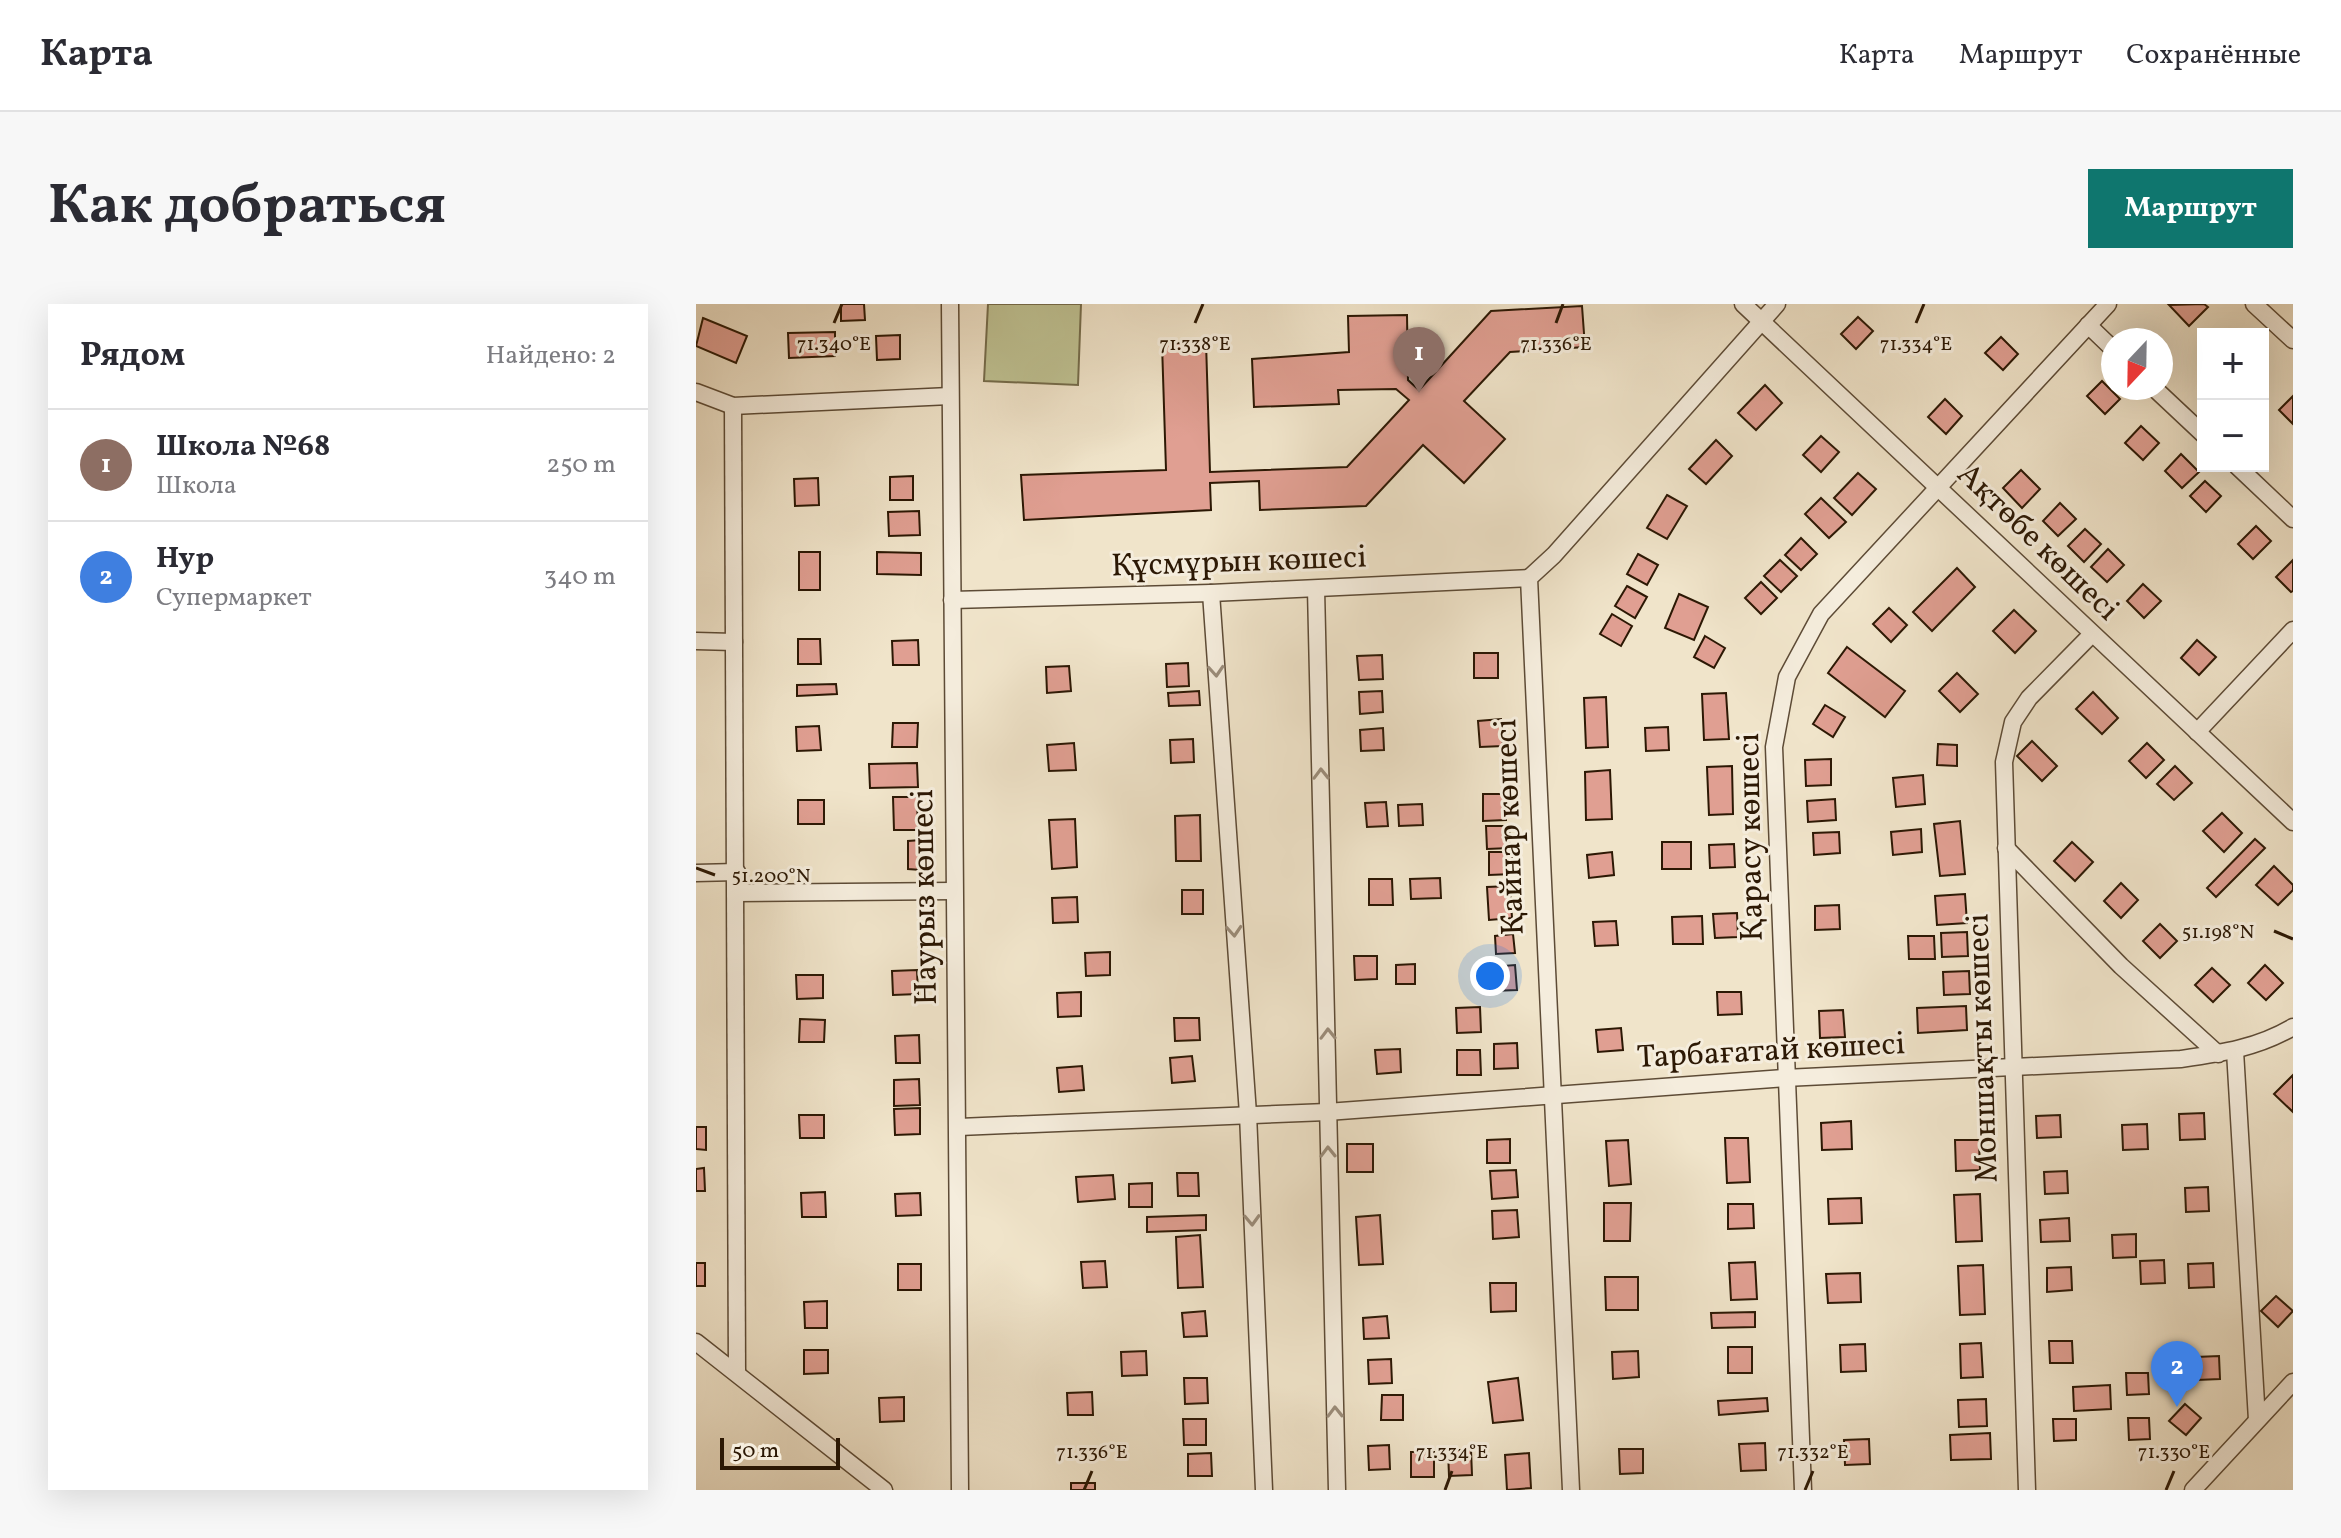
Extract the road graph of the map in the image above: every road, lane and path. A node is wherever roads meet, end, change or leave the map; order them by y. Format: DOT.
graph roads {
  1 [pos="950,304"];
  2 [pos="1743,304"];
  3 [pos="1777,304"];
  4 [pos="2108,304"];
  5 [pos="2254,304"];
  6 [pos="1761,321"];
  7 [pos="2088,325"];
  8 [pos="2101,337"];
  9 [pos="2293,340"];
  10 [pos="696,392"];
  11 [pos="950,396"];
  12 [pos="2167,400"];
  13 [pos="733,406"];
  14 [pos="2197,428"];
  15 [pos="2243,472"];
  16 [pos="1940,488"];
  17 [pos="2293,519"];
  18 [pos="1529,578"];
  19 [pos="1316,589"];
  20 [pos="1211,593"];
  21 [pos="952,600"];
  22 [pos="2293,630"];
  23 [pos="2091,635"];
  24 [pos="696,641"];
  25 [pos="734,642"];
  26 [pos="2197,732"];
  27 [pos="2293,822"];
  28 [pos="2006,848"];
  29 [pos="737,872"];
  30 [pos="696,873"];
  31 [pos="953,891"];
  32 [pos="737,893"];
  33 [pos="2293,1027"];
  34 [pos="2235,1051"];
  35 [pos="2218,1054"];
  36 [pos="2013,1067"];
  37 [pos="1785,1078"];
  38 [pos="1550,1093"];
  39 [pos="1327,1112"];
  40 [pos="1248,1114"];
  41 [pos="959,1127"];
  42 [pos="696,1342"];
  43 [pos="737,1373"];
  44 [pos="2293,1382"];
  45 [pos="2257,1420"];
  46 [pos="884,1490"];
  47 [pos="960,1490"];
  48 [pos="1264,1490"];
  49 [pos="1337,1490"];
  50 [pos="1571,1490"];
  51 [pos="1803,1490"];
  52 [pos="2027,1490"];
  53 [pos="2193,1490"];
  1 -- 11 [label="street, Наурыз көшесі"];
  2 -- 6 [label="street, Ақтөбе көшесі"];
  3 -- 6 [label="street"];
  4 -- 7 [label="street, Қарасу көшесі"];
  5 -- 9 [label="street"];
  6 -- 16 [label="street, Ақтөбе көшесі"];
  6 -- 18 [label="street"];
  7 -- 8 [label="street"];
  7 -- 16 [label="street, Қарасу көшесі"];
  10 -- 13 [label="street"];
  11 -- 13 [label="street"];
  11 -- 21 [label="street, Наурыз көшесі"];
  12 -- 14 [label="street"];
  13 -- 25 [label="street"];
  15 -- 17 [label="street"];
  16 -- 23 [label="street, Ақтөбе көшесі"];
  16 -- 37 [label="street, Қарасу көшесі"];
  18 -- 19 [label="street, Құсмұрын көшесі"];
  18 -- 38 [label="street, Қайнар көшесі"];
  19 -- 20 [label="street, Құсмұрын көшесі"];
  39 -- 19 [label="street, one-way"];
  20 -- 21 [label="street, Құсмұрын көшесі"];
  20 -- 40 [label="street, one-way"];
  21 -- 31 [label="street, Наурыз көшесі"];
  22 -- 26 [label="street"];
  23 -- 26 [label="street, Ақтөбе көшесі"];
  23 -- 28 [label="street, Моншақты көшесі"];
  24 -- 25 [label="street"];
  25 -- 29 [label="street"];
  26 -- 27 [label="street, Ақтөбе көшесі"];
  28 -- 35 [label="street"];
  28 -- 36 [label="street, Моншақты көшесі"];
  29 -- 30 [label="street"];
  29 -- 32 [label="street"];
  31 -- 32 [label="street"];
  31 -- 41 [label="street, Наурыз көшесі"];
  32 -- 43 [label="street"];
  33 -- 34 [label="street, Тарбағатай көшесі"];
  34 -- 35 [label="street, Тарбағатай көшесі"];
  34 -- 45 [label="street"];
  35 -- 36 [label="street, Тарбағатай көшесі"];
  36 -- 37 [label="street, Тарбағатай көшесі"];
  36 -- 52 [label="street, Моншақты көшесі"];
  37 -- 38 [label="street, Тарбағатай көшесі"];
  37 -- 51 [label="street, Қарасу көшесі"];
  38 -- 39 [label="street, Тарбағатай көшесі"];
  38 -- 50 [label="street, Қайнар көшесі"];
  39 -- 40 [label="street, Тарбағатай көшесі"];
  49 -- 39 [label="street, one-way"];
  40 -- 41 [label="street, Тарбағатай көшесі"];
  40 -- 48 [label="street, one-way"];
  41 -- 47 [label="street, Наурыз көшесі"];
  42 -- 43 [label="street"];
  43 -- 46 [label="street"];
  44 -- 45 [label="street"];
  45 -- 53 [label="street"];
}
